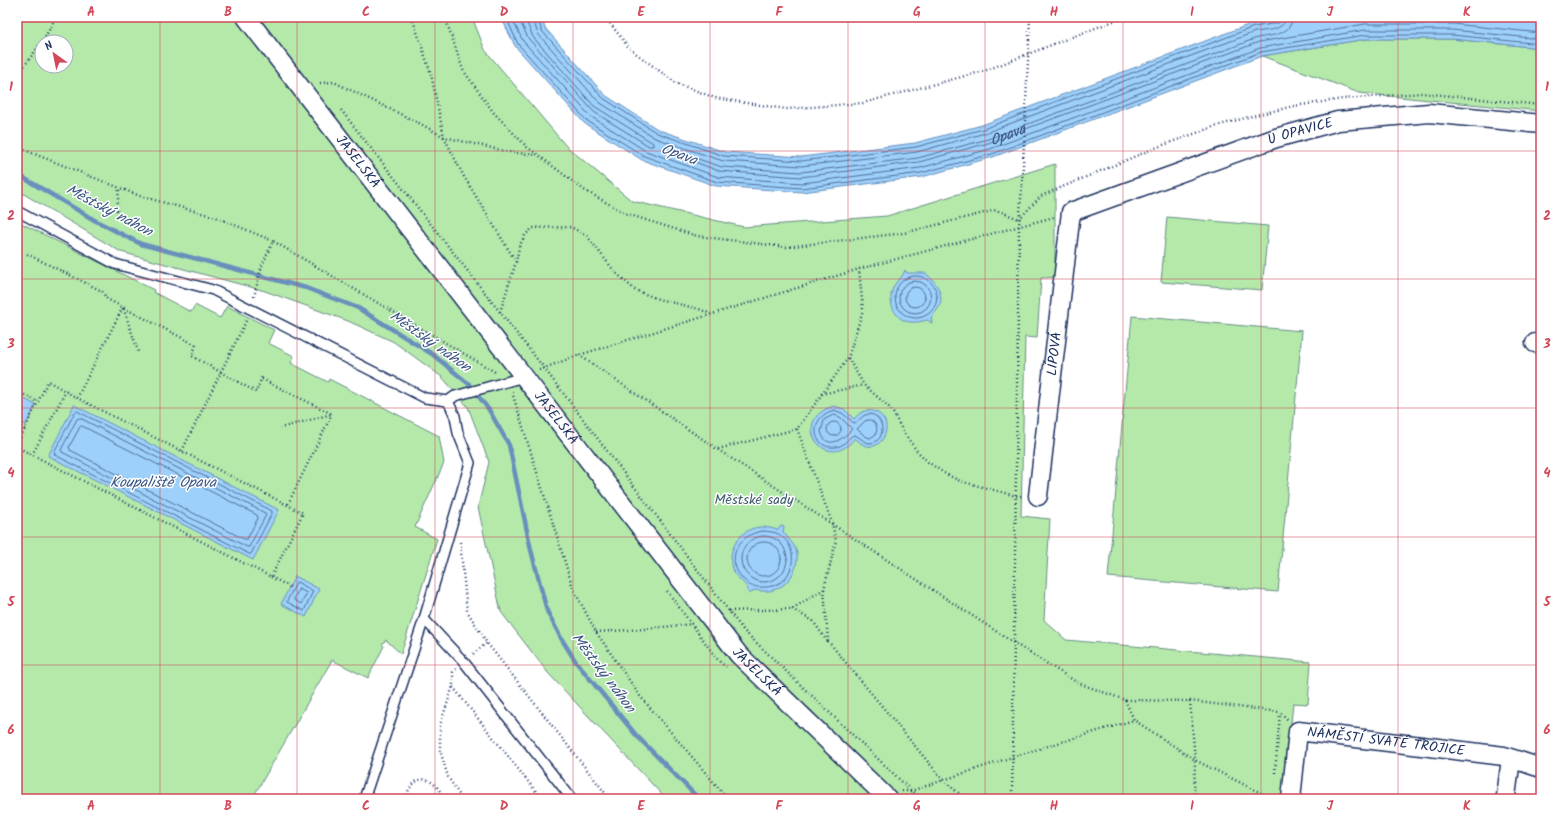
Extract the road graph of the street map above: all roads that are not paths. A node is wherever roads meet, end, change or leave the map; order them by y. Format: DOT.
graph roads {
  1 [pos="246,17"];
  2 [pos="1541,124"];
  3 [pos="17,211"];
  4 [pos="1071,212"];
  5 [pos="516,378"];
  6 [pos="448,401"];
  7 [pos="1038,496"];
  8 [pos="424,619"];
  9 [pos="1511,759"];
  10 [pos="1541,768"];
  11 [pos="884,795"];
  12 [pos="364,799"];
  13 [pos="572,799"];
  14 [pos="1291,799"];
  15 [pos="1507,799"];
  1 -- 5 [label="street, JASELSKÁ"];
  2 -- 4 [label="street, U OPAVICE"];
  3 -- 6 [label="lane"];
  4 -- 7 [label="street, LÍPOVÁ"];
  5 -- 6 [label="lane"];
  5 -- 11 [label="street, JASELSKÁ"];
  6 -- 8 [label="lane"];
  8 -- 12 [label="lane"];
  8 -- 13 [label="lane"];
  9 -- 10 [label="street, NÁMĚSTÍ SVATÉ TROJICE"];
  9 -- 14 [label="street, NÁMĚSTÍ SVATÉ TROJICE"];
  9 -- 15 [label="street"];
}
